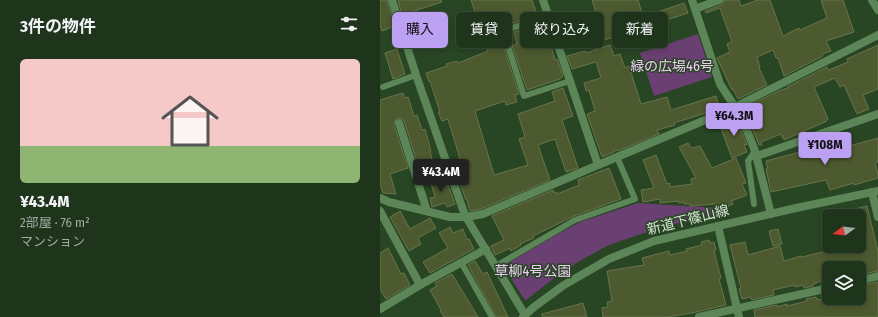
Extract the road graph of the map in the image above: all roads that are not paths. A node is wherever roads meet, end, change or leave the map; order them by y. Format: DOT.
graph roads {
  1 [pos="392,0"];
  2 [pos="543,0"];
  3 [pos="692,0"];
  4 [pos="719,0"];
  5 [pos="872,0"];
  6 [pos="695,9"];
  7 [pos="878,10"];
  8 [pos="548,12"];
  9 [pos="520,25"];
  10 [pos="878,35"];
  11 [pos="559,48"];
  12 [pos="416,75"];
  13 [pos="570,81"];
  14 [pos="383,87"];
  15 [pos="735,107"];
  16 [pos="878,114"];
  17 [pos="399,123"];
  18 [pos="756,154"];
  19 [pos="617,157"];
  20 [pos="598,164"];
  21 [pos="875,191"];
  22 [pos="380,198"];
  23 [pos="389,202"];
  24 [pos="754,204"];
  25 [pos="380,207"];
  26 [pos="380,211"];
  27 [pos="427,211"];
  28 [pos="771,214"];
  29 [pos="466,217"];
  30 [pos="878,217"];
  31 [pos="718,226"];
  32 [pos="486,249"];
  33 [pos="461,262"];
  34 [pos="496,266"];
  35 [pos="878,276"];
  36 [pos="866,279"];
  37 [pos="420,285"];
  38 [pos="822,290"];
  39 [pos="380,309"];
  40 [pos="738,313"];
  41 [pos="524,316"];
  42 [pos="492,317"];
  43 [pos="699,317"];
  1 -- 12 [label="street"];
  2 -- 8 [label="street"];
  3 -- 6 [label="street"];
  4 -- 6 [label="street"];
  5 -- 7 [label="street"];
  6 -- 15 [label="street"];
  9 -- 13 [label="lane"];
  10 -- 15 [label="street"];
  11 -- 13 [label="street"];
  12 -- 14 [label="lane"];
  12 -- 29 [label="street"];
  13 -- 20 [label="street"];
  15 -- 18 [label="street"];
  15 -- 19 [label="street"];
  16 -- 18 [label="street"];
  17 -- 27 [label="street"];
  18 -- 24 [label="lane"];
  18 -- 28 [label="street"];
  19 -- 20 [label="street"];
  19 -- 34 [label="lane"];
  20 -- 29 [label="street"];
  21 -- 28 [label="street, 新道下篠山線"];
  21 -- 30 [label="street"];
  22 -- 23 [label="street"];
  23 -- 25 [label="street"];
  23 -- 27 [label="street"];
  26 -- 37 [label="street"];
  27 -- 29 [label="street"];
  28 -- 31 [label="street, 新道下篠山線"];
  29 -- 32 [label="street"];
  31 -- 40 [label="street"];
  31 -- 41 [label="street, 新道下篠山線"];
  32 -- 33 [label="street"];
  32 -- 34 [label="street"];
  33 -- 37 [label="street"];
  33 -- 42 [label="lane"];
  34 -- 41 [label="street"];
  35 -- 36 [label="street"];
  37 -- 39 [label="street"];
  38 -- 40 [label="street"];
  40 -- 43 [label="street"];
}
